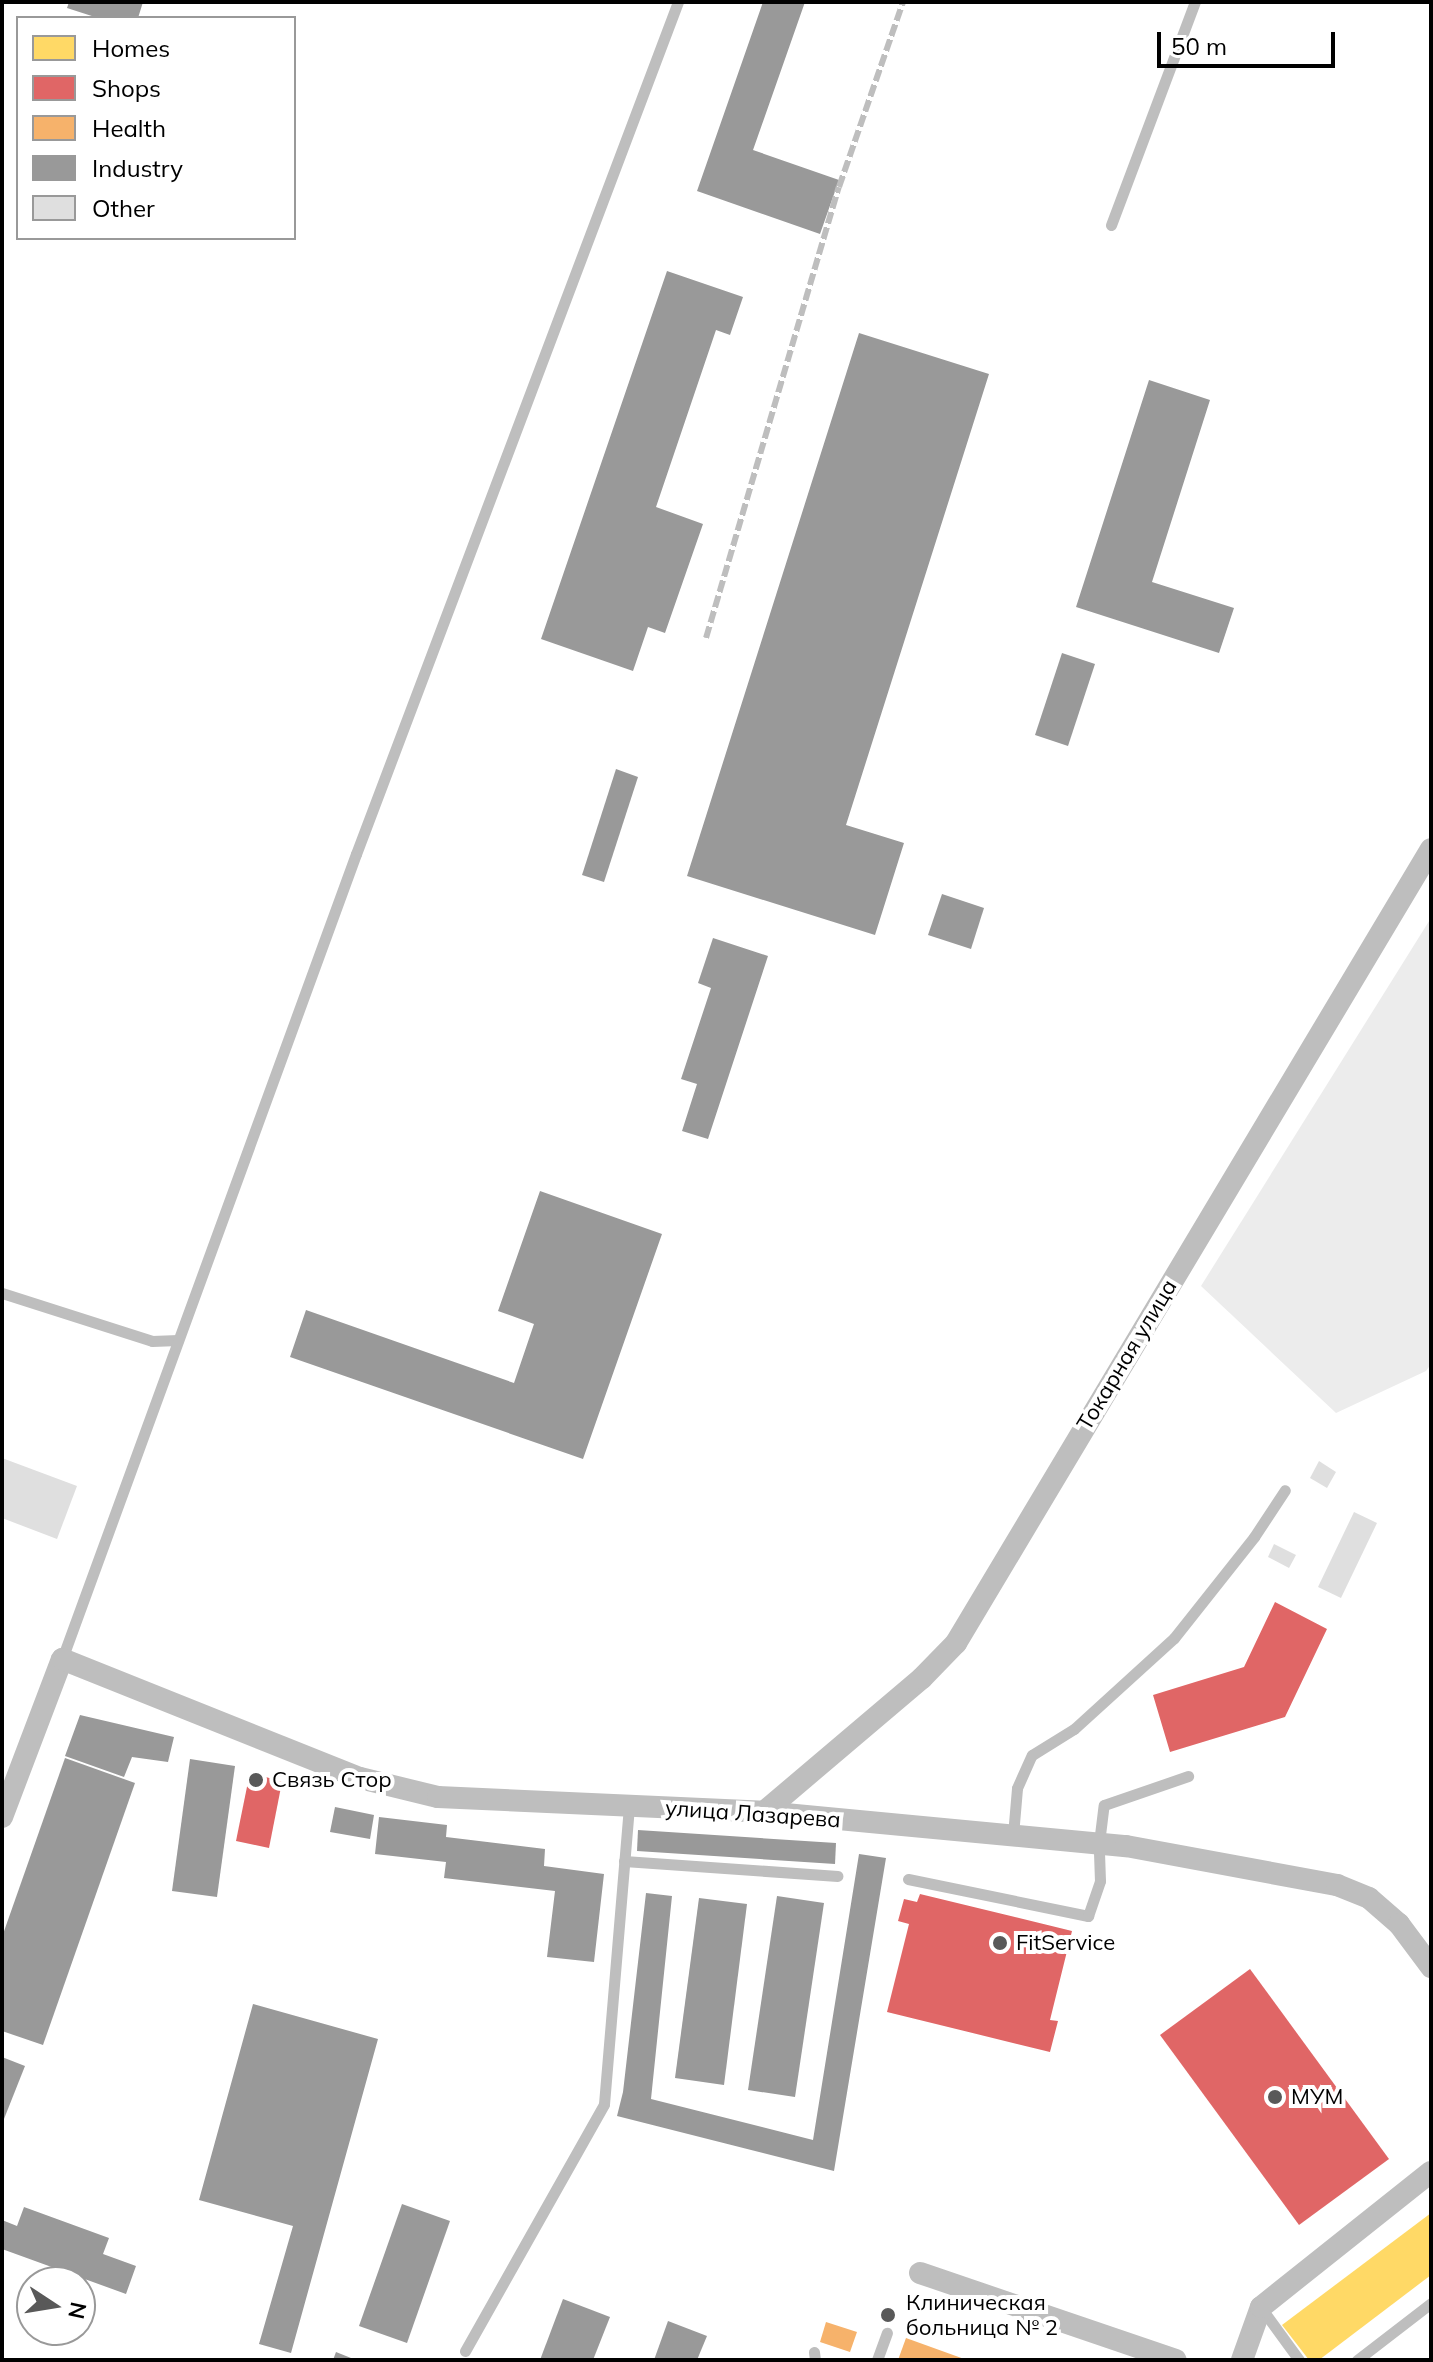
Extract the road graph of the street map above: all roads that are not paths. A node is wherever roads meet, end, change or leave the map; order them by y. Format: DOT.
graph roads {
  1 [pos="678,2"];
  2 [pos="1195,2"];
  3 [pos="1111,225"];
  4 [pos="1431,849"];
  5 [pos="2,1293"];
  6 [pos="178,1340"];
  7 [pos="1285,1490"];
  8 [pos="62,1659"];
  9 [pos="1188,1776"];
  10 [pos="629,1806"];
  11 [pos="764,1812"];
  12 [pos="2,1817"];
  13 [pos="1013,1835"];
  14 [pos="1099,1843"];
  15 [pos="624,1861"];
  16 [pos="837,1876"];
  17 [pos="908,1879"];
  18 [pos="1431,1967"];
  19 [pos="1431,2172"];
  20 [pos="920,2273"];
  21 [pos="1431,2303"];
  22 [pos="1261,2307"];
  23 [pos="887,2333"];
  24 [pos="465,2351"];
  25 [pos="877,2360"];
  26 [pos="1176,2360"];
  27 [pos="1242,2360"];
  28 [pos="1299,2360"];
  29 [pos="1357,2360"];
  1 -- 6 [label="lane"];
  2 -- 3 [label="lane"];
  4 -- 11 [label="street, Токарная улица"];
  5 -- 6 [label="lane"];
  6 -- 8 [label="lane"];
  7 -- 13 [label="lane"];
  8 -- 10 [label="street, улица Лазарева"];
  8 -- 12 [label="street"];
  9 -- 14 [label="lane"];
  10 -- 11 [label="street, улица Лазарева"];
  10 -- 15 [label="lane"];
  11 -- 13 [label="street, улица Лазарева"];
  13 -- 14 [label="street, улица Лазарева"];
  14 -- 17 [label="lane"];
  14 -- 18 [label="street, улица Лазарева"];
  15 -- 16 [label="lane"];
  15 -- 24 [label="lane"];
  19 -- 22 [label="street"];
  20 -- 26 [label="street"];
  21 -- 29 [label="lane"];
  22 -- 27 [label="street"];
  22 -- 28 [label="lane"];
  23 -- 25 [label="lane"];
}
